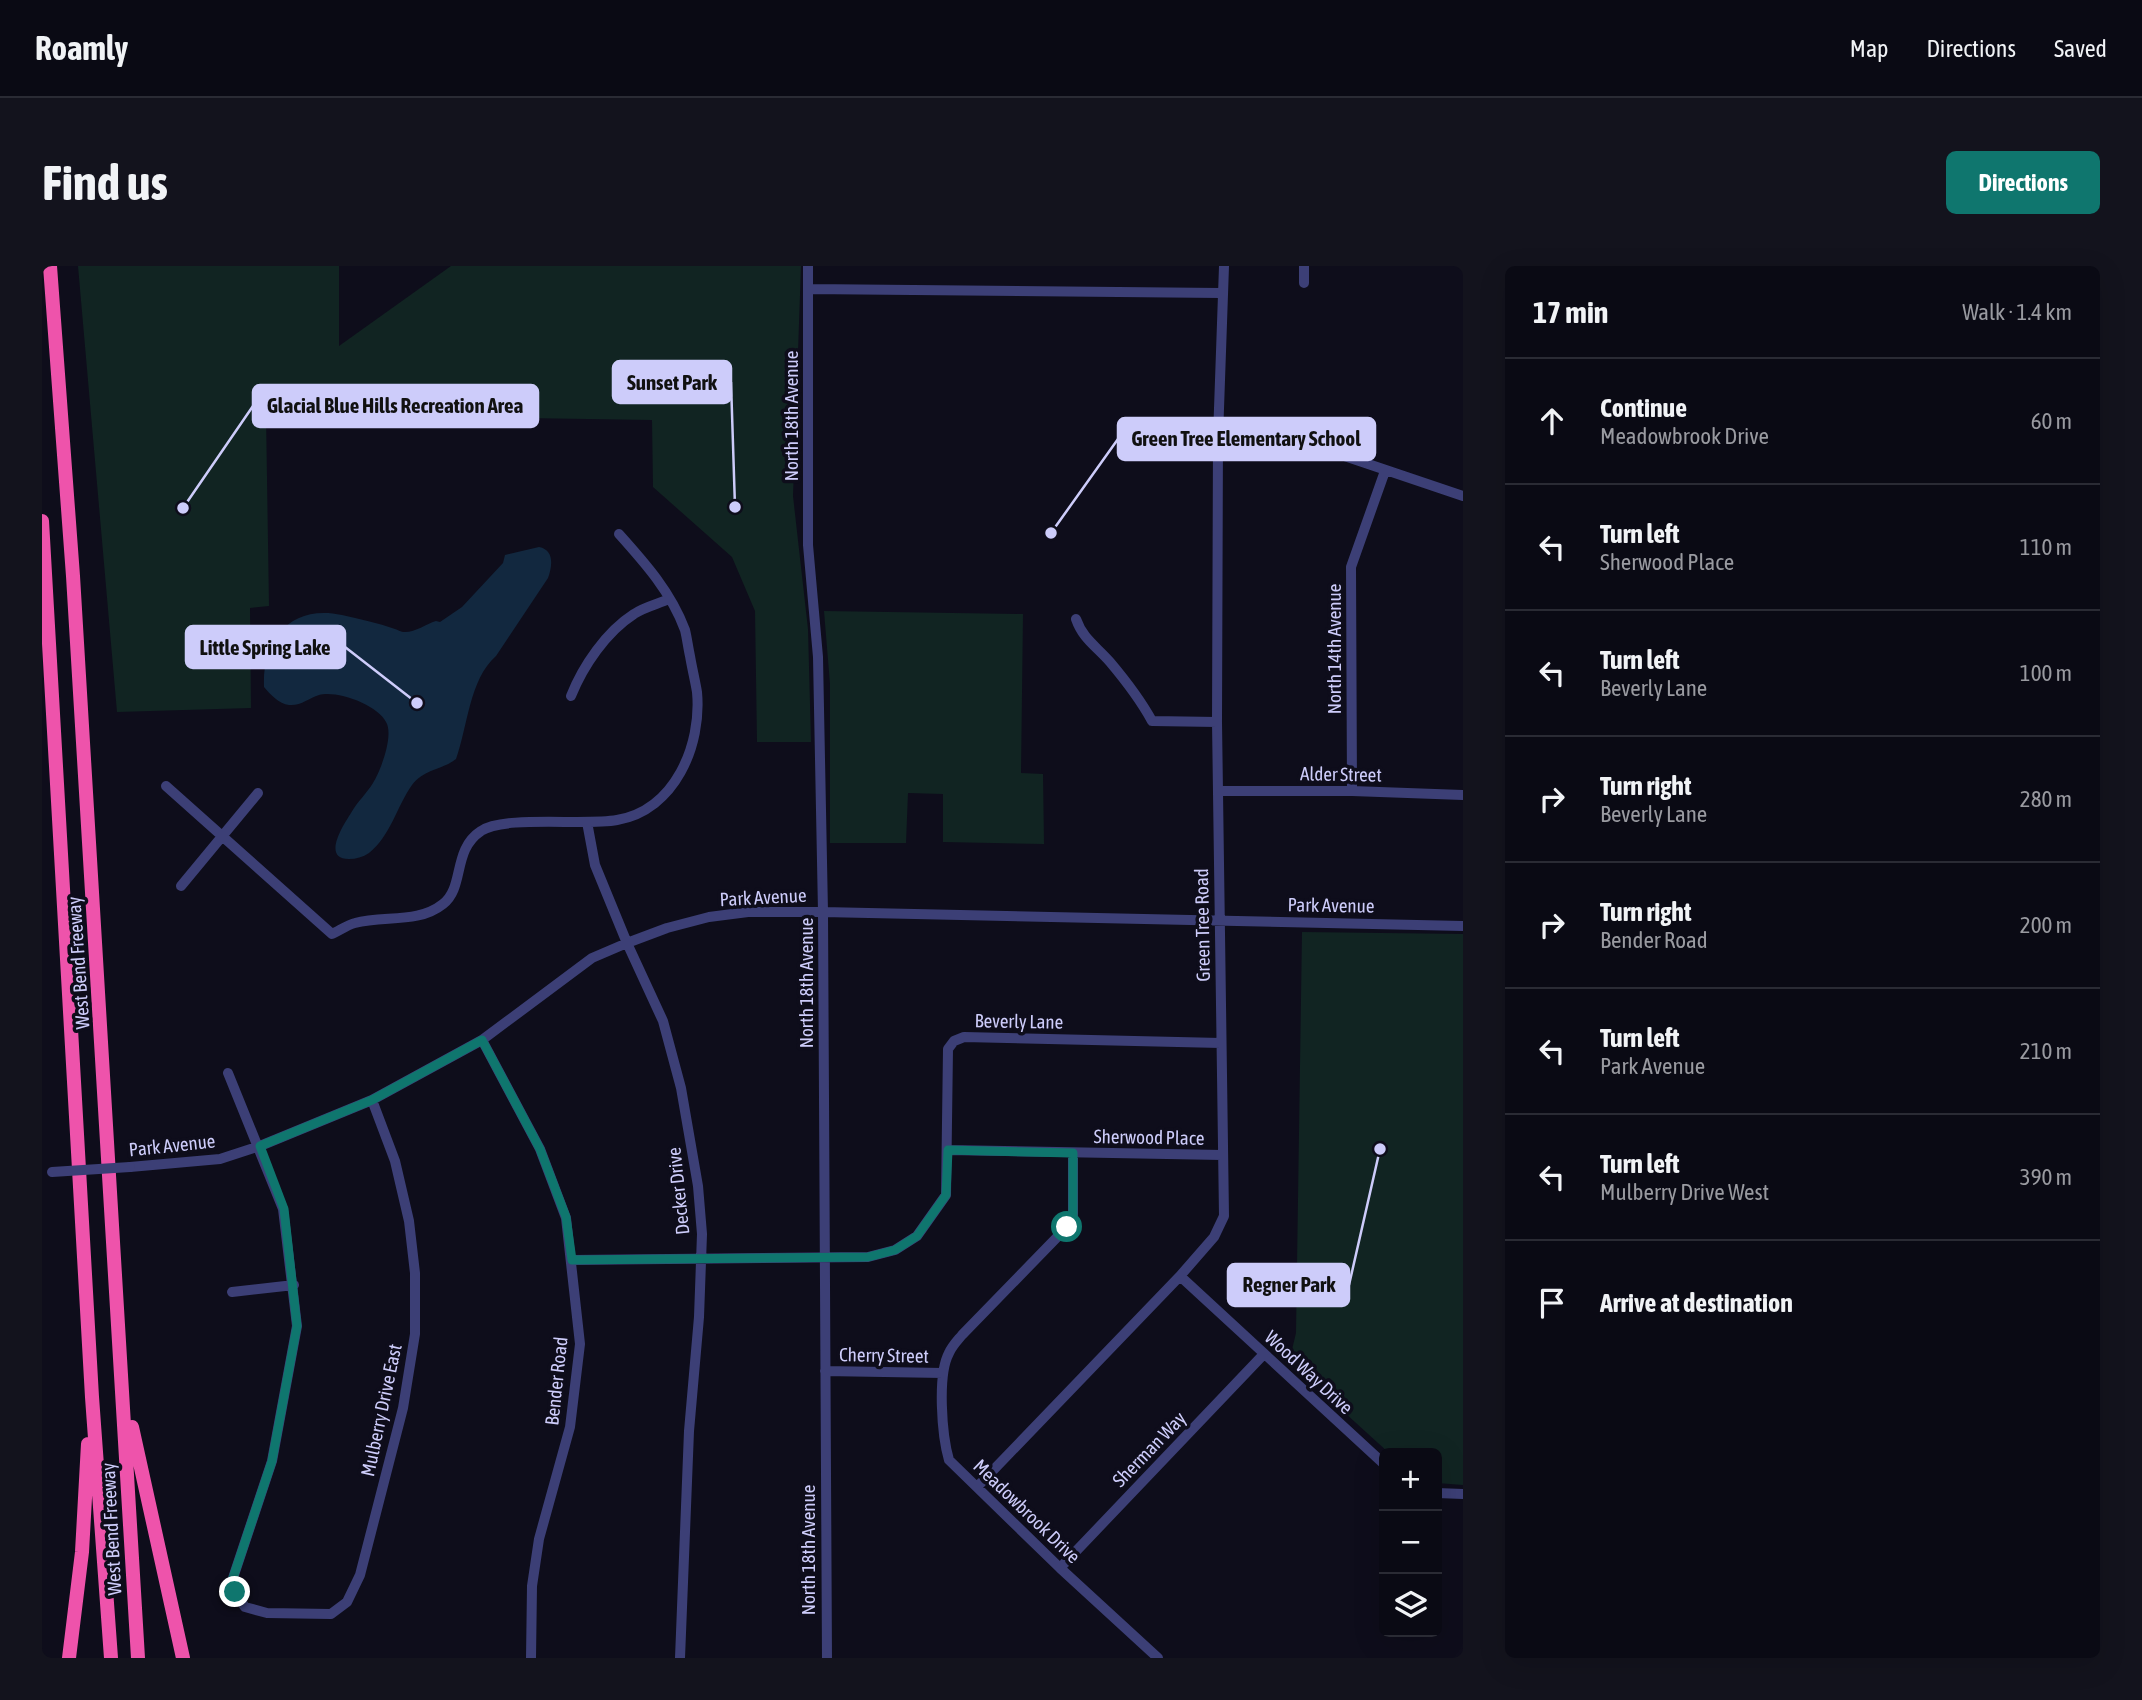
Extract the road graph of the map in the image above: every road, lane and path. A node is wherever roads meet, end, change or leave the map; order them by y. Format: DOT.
graph roads {
  1 [pos="50,266"];
  2 [pos="808,266"];
  3 [pos="1224,266"];
  4 [pos="1304,266"];
  5 [pos="1304,284"];
  6 [pos="808,289"];
  7 [pos="1221,293"];
  8 [pos="1218,437"];
  9 [pos="1385,471"];
  10 [pos="1463,496"];
  11 [pos="42,521"];
  12 [pos="619,534"];
  13 [pos="670,599"];
  14 [pos="1076,619"];
  15 [pos="571,696"];
  16 [pos="1217,722"];
  17 [pos="166,786"];
  18 [pos="1218,791"];
  19 [pos="1352,791"];
  20 [pos="258,793"];
  21 [pos="1463,795"];
  22 [pos="587,822"];
  23 [pos="223,836"];
  24 [pos="181,886"];
  25 [pos="823,912"];
  26 [pos="1220,920"];
  27 [pos="1463,926"];
  28 [pos="627,943"];
  29 [pos="482,1040"];
  30 [pos="1221,1043"];
  31 [pos="228,1073"];
  32 [pos="372,1100"];
  33 [pos="260,1146"];
  34 [pos="948,1150"];
  35 [pos="1073,1153"];
  36 [pos="1223,1156"];
  37 [pos="47,1173"];
  38 [pos="824,1258"];
  39 [pos="701,1259"];
  40 [pos="572,1260"];
  41 [pos="1180,1276"];
  42 [pos="294,1285"];
  43 [pos="232,1292"];
  44 [pos="1264,1354"];
  45 [pos="825,1371"];
  46 [pos="943,1373"];
  47 [pos="123,1385"];
  48 [pos="92,1397"];
  49 [pos="1379,1459"];
  50 [pos="977,1488"];
  51 [pos="1442,1493"];
  52 [pos="1463,1494"];
  53 [pos="1060,1568"];
  54 [pos="69,1658"];
  55 [pos="110,1658"];
  56 [pos="138,1658"];
  57 [pos="183,1658"];
  58 [pos="531,1658"];
  59 [pos="680,1658"];
  60 [pos="827,1658"];
  61 [pos="1158,1658"];
  1 -- 47 [label="highway, West Bend Freeway"];
  2 -- 6 [label="street, North 18th Avenue"];
  3 -- 7 [label="street, Green Tree Road"];
  4 -- 5 [label="street"];
  6 -- 7 [label="street"];
  6 -- 25 [label="street, North 18th Avenue"];
  7 -- 8 [label="street, Green Tree Road"];
  8 -- 9 [label="street"];
  8 -- 16 [label="street, Green Tree Road"];
  9 -- 10 [label="street"];
  9 -- 19 [label="street, North 14th Avenue"];
  11 -- 48 [label="highway, West Bend Freeway"];
  12 -- 13 [label="street"];
  13 -- 15 [label="street"];
  13 -- 22 [label="street"];
  14 -- 16 [label="street"];
  16 -- 18 [label="street, Green Tree Road"];
  17 -- 23 [label="street"];
  18 -- 19 [label="street, Alder Street"];
  18 -- 26 [label="street, Green Tree Road"];
  19 -- 21 [label="street, Alder Street"];
  20 -- 23 [label="street"];
  22 -- 23 [label="street"];
  22 -- 28 [label="street, Decker Drive"];
  23 -- 24 [label="street"];
  25 -- 26 [label="street, Park Avenue"];
  25 -- 28 [label="street, Park Avenue"];
  25 -- 38 [label="street, North 18th Avenue"];
  26 -- 27 [label="street, Park Avenue"];
  26 -- 30 [label="street, Green Tree Road"];
  28 -- 29 [label="street, Park Avenue"];
  28 -- 39 [label="street, Decker Drive"];
  29 -- 32 [label="street, Park Avenue"];
  29 -- 40 [label="street, Bender Road"];
  30 -- 34 [label="street, Beverly Lane"];
  30 -- 36 [label="street, Green Tree Road"];
  31 -- 33 [label="street"];
  32 -- 33 [label="street, Park Avenue"];
  32 -- 42 [label="street, Mulberry Drive East"];
  33 -- 37 [label="street, Park Avenue, bridge"];
  33 -- 42 [label="street"];
  34 -- 35 [label="street, Sherwood Place"];
  34 -- 38 [label="street, Beverly Lane"];
  35 -- 36 [label="street, Sherwood Place"];
  35 -- 46 [label="street, Meadowbrook Drive"];
  36 -- 41 [label="street, Green Tree Road"];
  38 -- 39 [label="street, Beverly Lane"];
  38 -- 45 [label="street, North 18th Avenue"];
  39 -- 40 [label="street, Beverly Lane"];
  39 -- 59 [label="street, Decker Drive"];
  40 -- 58 [label="street, Bender Road"];
  41 -- 44 [label="street, Wood Way Drive"];
  41 -- 50 [label="street, Green Tree Road"];
  42 -- 43 [label="street"];
  44 -- 49 [label="street, Wood Way Drive"];
  44 -- 53 [label="street, Sherman Way"];
  45 -- 46 [label="street, Cherry Street"];
  45 -- 60 [label="street, North 18th Avenue"];
  46 -- 50 [label="street, Meadowbrook Drive"];
  47 -- 56 [label="highway, West Bend Freeway"];
  47 -- 57 [label="highway"];
  48 -- 54 [label="highway"];
  48 -- 55 [label="highway, West Bend Freeway"];
  50 -- 53 [label="street, Meadowbrook Drive"];
  51 -- 52 [label="street"];
  53 -- 61 [label="street, Meadowbrook Drive"];
}
